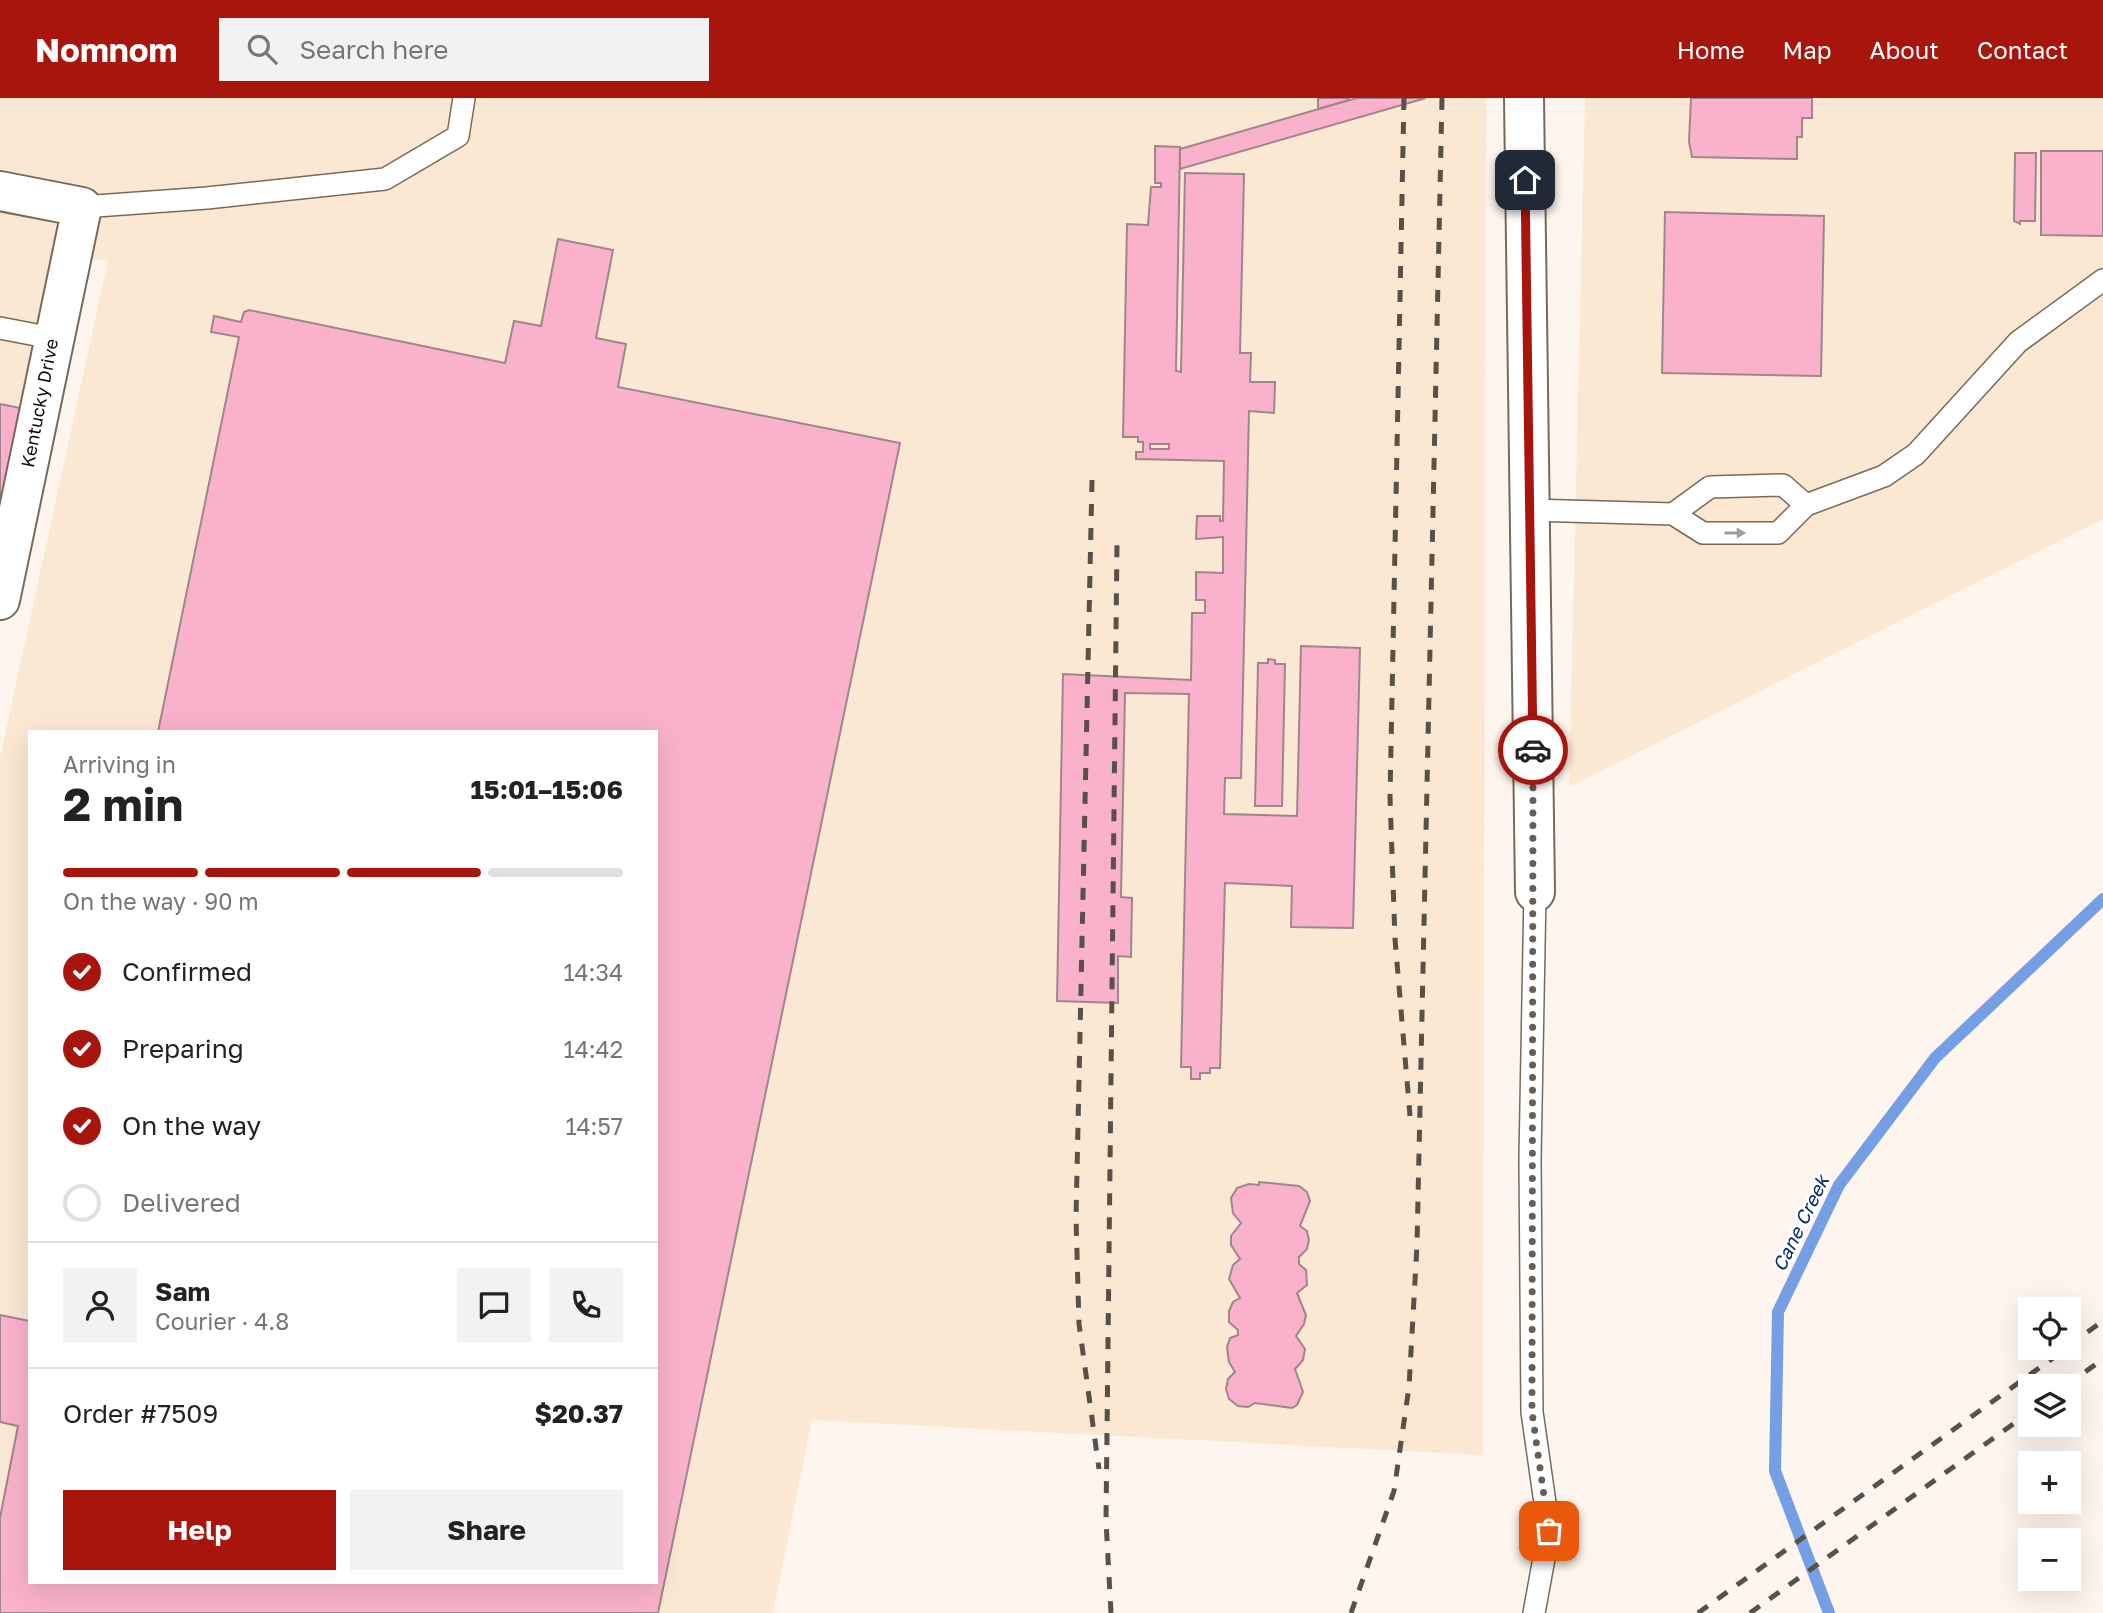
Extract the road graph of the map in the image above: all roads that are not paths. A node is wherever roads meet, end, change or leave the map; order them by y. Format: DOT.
graph roads {
  1 [pos="464,98"];
  2 [pos="1524,98"];
  3 [pos="0,191"];
  4 [pos="82,207"];
  5 [pos="2103,281"];
  6 [pos="0,328"];
  7 [pos="52,338"];
  8 [pos="1806,506"];
  9 [pos="1530,510"];
  10 [pos="1673,514"];
  11 [pos="0,600"];
  12 [pos="1535,892"];
  13 [pos="1534,1613"];
  1 -- 4 [label="lane"];
  2 -- 9 [label="street"];
  3 -- 4 [label="street"];
  4 -- 7 [label="street, Kentucky Drive"];
  5 -- 8 [label="lane"];
  6 -- 7 [label="lane"];
  7 -- 11 [label="street, Kentucky Drive"];
  10 -- 8 [label="lane, one-way"];
  8 -- 10 [label="lane"];
  9 -- 10 [label="lane"];
  9 -- 12 [label="street"];
  12 -- 13 [label="lane"];
}
